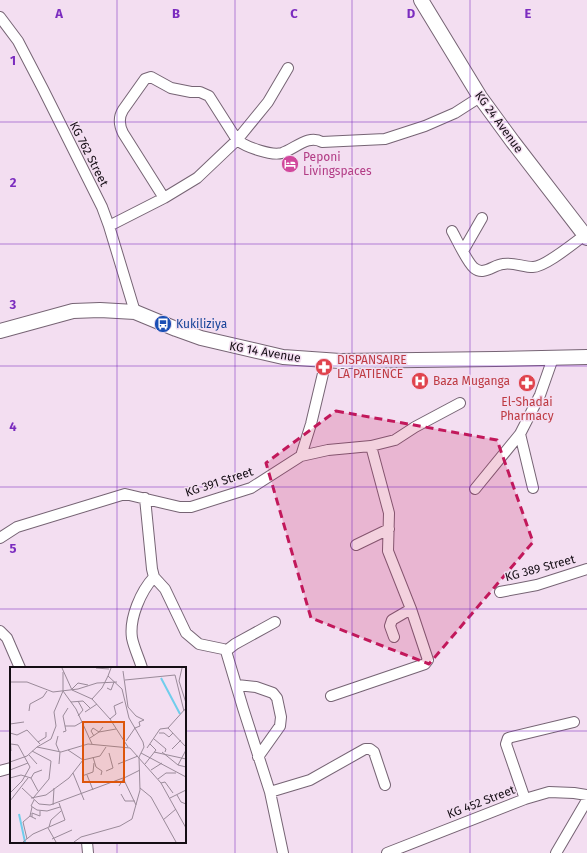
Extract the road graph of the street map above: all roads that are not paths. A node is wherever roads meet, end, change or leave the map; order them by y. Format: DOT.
graph roads {
  1 [pos="421,0"];
  2 [pos="0,17"];
  3 [pos="288,68"];
  4 [pos="480,97"];
  5 [pos="237,140"];
  6 [pos="164,198"];
  7 [pos="482,218"];
  8 [pos="110,226"];
  9 [pos="452,231"];
  10 [pos="586,237"];
  11 [pos="463,251"];
  12 [pos="135,312"];
  13 [pos="0,331"];
  14 [pos="587,357"];
  15 [pos="553,358"];
  16 [pos="326,361"];
  17 [pos="460,403"];
  18 [pos="520,434"];
  19 [pos="371,446"];
  20 [pos="301,456"];
  21 [pos="533,488"];
  22 [pos="475,489"];
  23 [pos="145,498"];
  24 [pos="389,529"];
  25 [pos="0,538"];
  26 [pos="356,545"];
  27 [pos="587,569"];
  28 [pos="154,577"];
  29 [pos="500,592"];
  30 [pos="412,609"];
  31 [pos="275,622"];
  32 [pos="0,632"];
  33 [pos="394,637"];
  34 [pos="226,651"];
  35 [pos="20,667"];
  36 [pos="142,667"];
  37 [pos="237,686"];
  38 [pos="330,696"];
  39 [pos="574,722"];
  40 [pos="258,756"];
  41 [pos="10,768"];
  42 [pos="0,771"];
  43 [pos="385,785"];
  44 [pos="270,792"];
  45 [pos="587,796"];
  46 [pos="525,799"];
  47 [pos="587,800"];
  48 [pos="87,843"];
  49 [pos="88,853"];
  50 [pos="283,853"];
  51 [pos="387,853"];
  52 [pos="556,853"];
  1 -- 4 [label="main road, KG 24 Avenue"];
  2 -- 8 [label="street, KG 762 Street"];
  3 -- 5 [label="street"];
  4 -- 5 [label="street"];
  4 -- 10 [label="main road, KG 24 Avenue"];
  5 -- 6 [label="street"];
  5 -- 6 [label="street"];
  6 -- 8 [label="street"];
  7 -- 11 [label="street"];
  8 -- 12 [label="street, KG 762 Street"];
  9 -- 11 [label="street"];
  10 -- 11 [label="street"];
  12 -- 13 [label="main road, KG 14 Avenue"];
  12 -- 16 [label="main road, KG 14 Avenue"];
  14 -- 15 [label="main road, KG 14 Avenue"];
  15 -- 16 [label="main road, KG 14 Avenue"];
  15 -- 18 [label="street"];
  16 -- 20 [label="street"];
  17 -- 19 [label="street"];
  18 -- 21 [label="street"];
  18 -- 22 [label="street"];
  19 -- 20 [label="street"];
  19 -- 24 [label="street"];
  20 -- 23 [label="street, KG 391 Street"];
  23 -- 25 [label="street, KG 391 Street"];
  23 -- 28 [label="street"];
  24 -- 26 [label="street"];
  24 -- 30 [label="street"];
  27 -- 29 [label="street, KG 389 Street"];
  28 -- 34 [label="street"];
  28 -- 36 [label="street"];
  30 -- 33 [label="street"];
  30 -- 38 [label="street"];
  31 -- 34 [label="street"];
  32 -- 35 [label="street"];
  34 -- 37 [label="street"];
  37 -- 40 [label="street"];
  37 -- 40 [label="street"];
  39 -- 46 [label="street"];
  40 -- 44 [label="street"];
  41 -- 42 [label="street"];
  43 -- 44 [label="street"];
  44 -- 50 [label="street"];
  45 -- 46 [label="street, KG 452 Street"];
  46 -- 51 [label="street, KG 452 Street"];
  47 -- 52 [label="street"];
  48 -- 49 [label="street"];
}
